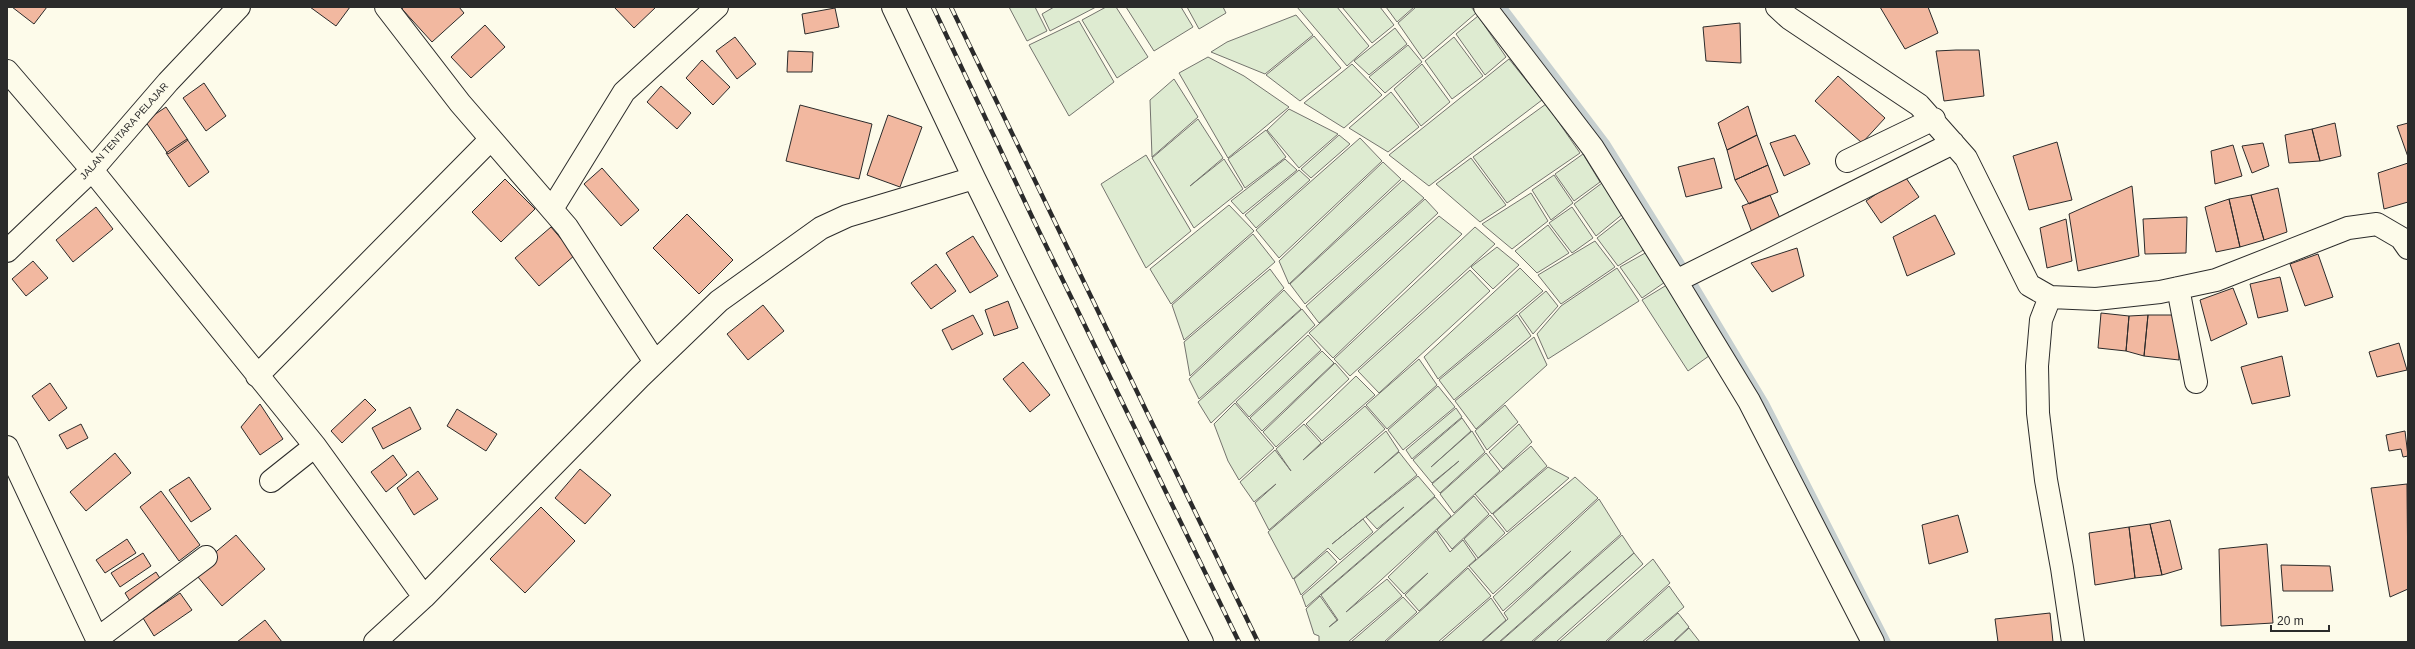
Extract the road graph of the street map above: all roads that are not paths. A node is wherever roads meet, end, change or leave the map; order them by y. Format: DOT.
graph roads {
  1 [pos="239,7"];
  2 [pos="386,7"];
  3 [pos="717,7"];
  4 [pos="893,7"];
  5 [pos="1485,7"];
  6 [pos="1777,7"];
  7 [pos="7,71"];
  8 [pos="1934,119"];
  9 [pos="491,139"];
  10 [pos="1953,143"];
  11 [pos="1847,161"];
  12 [pos="92,170"];
  13 [pos="974,178"];
  14 [pos="552,209"];
  15 [pos="2406,240"];
  16 [pos="7,251"];
  17 [pos="1684,277"];
  18 [pos="2178,288"];
  19 [pos="2050,297"];
  20 [pos="656,362"];
  21 [pos="257,376"];
  22 [pos="2196,382"];
  23 [pos="7,446"];
  24 [pos="315,446"];
  25 [pos="271,481"];
  26 [pos="206,558"];
  27 [pos="424,597"];
  28 [pos="98,641"];
  29 [pos="374,642"];
  30 [pos="1202,642"];
  31 [pos="1873,642"];
  32 [pos="2073,642"];
  1 -- 12 [label="street, JALAN TENTARA PELAJAR"];
  2 -- 9 [label="street"];
  3 -- 14 [label="street"];
  4 -- 13 [label="street"];
  5 -- 17 [label="street"];
  6 -- 8 [label="street"];
  7 -- 12 [label="street"];
  8 -- 10 [label="street"];
  8 -- 11 [label="street"];
  9 -- 14 [label="street"];
  9 -- 21 [label="street"];
  10 -- 17 [label="street"];
  10 -- 19 [label="street"];
  12 -- 16 [label="street, JALAN TENTARA PELAJAR"];
  12 -- 21 [label="street"];
  13 -- 20 [label="street"];
  13 -- 30 [label="street"];
  14 -- 20 [label="street"];
  15 -- 18 [label="street"];
  17 -- 31 [label="street"];
  18 -- 19 [label="street"];
  18 -- 22 [label="street"];
  19 -- 32 [label="street"];
  20 -- 27 [label="street"];
  21 -- 24 [label="street"];
  23 -- 28 [label="street"];
  24 -- 25 [label="street"];
  24 -- 27 [label="street"];
  26 -- 28 [label="street"];
  27 -- 29 [label="street"];
}
